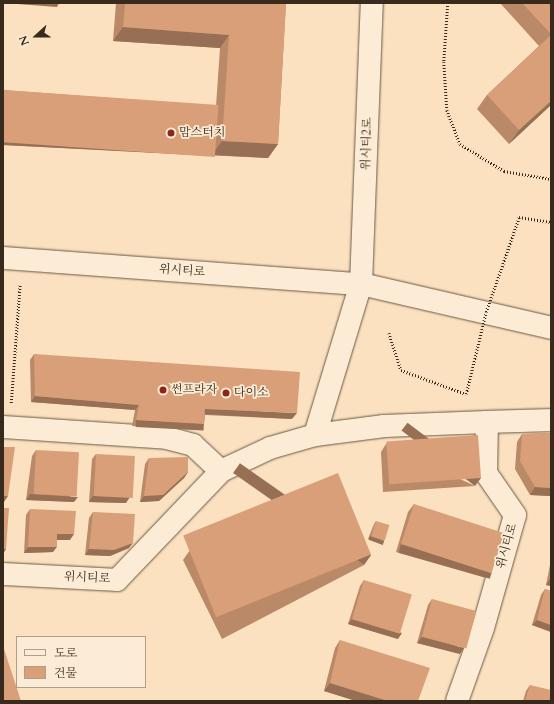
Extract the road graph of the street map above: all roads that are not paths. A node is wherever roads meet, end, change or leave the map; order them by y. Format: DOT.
graph roads {
  1 [pos="372,3"];
  2 [pos="12,259"];
  3 [pos="361,284"];
  4 [pos="551,328"];
  5 [pos="551,420"];
  6 [pos="487,422"];
  7 [pos="6,427"];
  8 [pos="315,435"];
  9 [pos="221,471"];
  10 [pos="3,574"];
  11 [pos="457,701"];
  1 -- 3 [label="street, 위시티2로"];
  2 -- 3 [label="street, 위시티로"];
  3 -- 4 [label="street, 위시티로"];
  3 -- 8 [label="street"];
  5 -- 6 [label="street"];
  6 -- 8 [label="street, 위시티로"];
  6 -- 11 [label="street, 위시티로"];
  7 -- 9 [label="street"];
  8 -- 9 [label="street, 위시티로"];
  9 -- 10 [label="street, 위시티로"];
}
